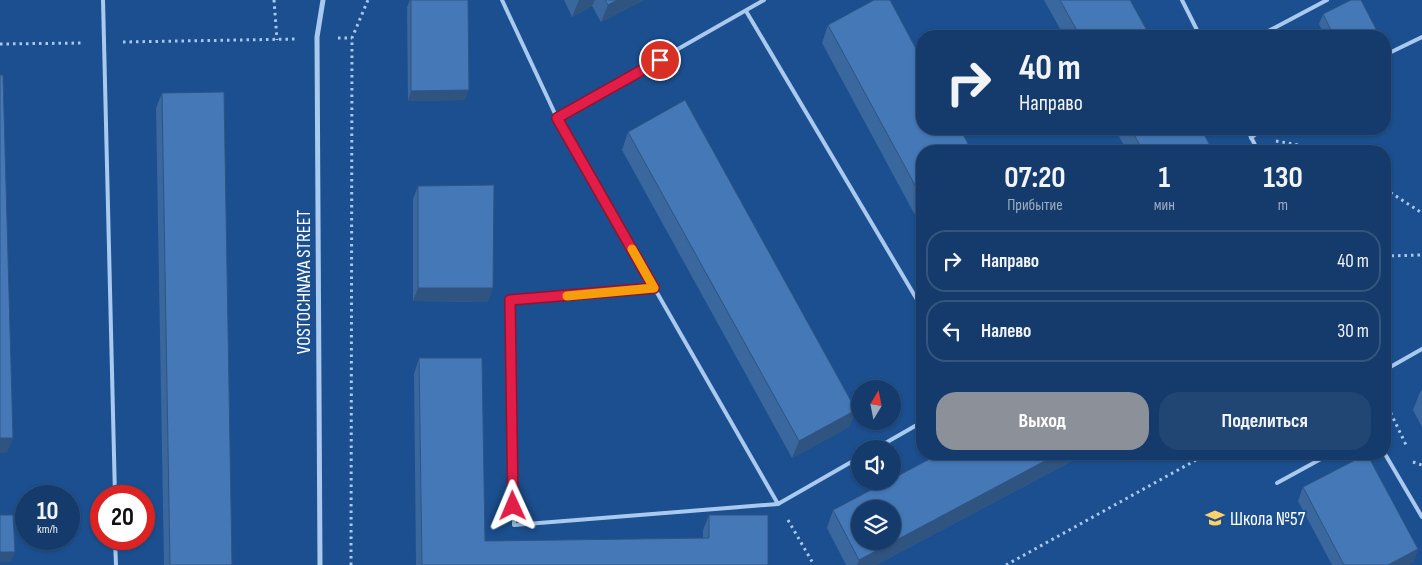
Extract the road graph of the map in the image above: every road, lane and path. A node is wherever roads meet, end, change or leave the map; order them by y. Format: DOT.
graph roads {
  1 [pos="103,0"];
  2 [pos="274,0"];
  3 [pos="323,0"];
  4 [pos="368,0"];
  5 [pos="502,0"];
  6 [pos="764,0"];
  7 [pos="1182,0"];
  8 [pos="1327,0"];
  9 [pos="746,10"];
  10 [pos="1197,30"];
  11 [pos="1270,30"];
  12 [pos="317,37"];
  13 [pos="352,38"];
  14 [pos="1422,38"];
  15 [pos="277,40"];
  16 [pos="104,42"];
  17 [pos="0,44"];
  18 [pos="1391,52"];
  19 [pos="557,118"];
  20 [pos="1250,135"];
  21 [pos="1255,135"];
  22 [pos="1251,138"];
  23 [pos="1255,145"];
  24 [pos="1295,145"];
  25 [pos="1391,193"];
  26 [pos="1422,214"];
  27 [pos="1422,255"];
  28 [pos="1391,256"];
  29 [pos="654,288"];
  30 [pos="916,298"];
  31 [pos="1422,350"];
  32 [pos="1391,367"];
  33 [pos="1391,414"];
  34 [pos="916,425"];
  35 [pos="891,440"];
  36 [pos="1196,460"];
  37 [pos="1319,460"];
  38 [pos="1388,460"];
  39 [pos="851,463"];
  40 [pos="1418,471"];
  41 [pos="1277,483"];
  42 [pos="114,485"];
  43 [pos="778,504"];
  44 [pos="1422,517"];
  45 [pos="115,550"];
  46 [pos="116,565"];
  47 [pos="320,565"];
  48 [pos="351,565"];
  49 [pos="814,565"];
  50 [pos="1006,565"];
  1 -- 16 [label="lane"];
  2 -- 15 [label="path"];
  3 -- 12 [label="street, VOSTOCHNAYA STREET"];
  4 -- 13 [label="path"];
  5 -- 19 [label="lane"];
  6 -- 9 [label="lane"];
  7 -- 10 [label="lane"];
  8 -- 11 [label="lane"];
  9 -- 19 [label="lane"];
  9 -- 30 [label="lane"];
  12 -- 13 [label="path"];
  12 -- 15 [label="path"];
  12 -- 47 [label="street, VOSTOCHNAYA STREET"];
  13 -- 48 [label="path"];
  14 -- 18 [label="lane"];
  15 -- 16 [label="path"];
  16 -- 17 [label="path"];
  16 -- 42 [label="lane"];
  19 -- 29 [label="lane"];
  20 -- 22 [label="lane"];
  21 -- 22 [label="lane"];
  22 -- 23 [label="lane"];
  22 -- 24 [label="path"];
  25 -- 26 [label="path"];
  27 -- 28 [label="path"];
  29 -- 43 [label="lane"];
  29 -- 43 [label="lane"];
  31 -- 32 [label="lane"];
  33 -- 40 [label="path"];
  34 -- 35 [label="lane"];
  36 -- 50 [label="path"];
  37 -- 41 [label="lane"];
  38 -- 44 [label="lane"];
  39 -- 43 [label="lane"];
  43 -- 49 [label="path"];
  45 -- 46 [label="lane"];
}
